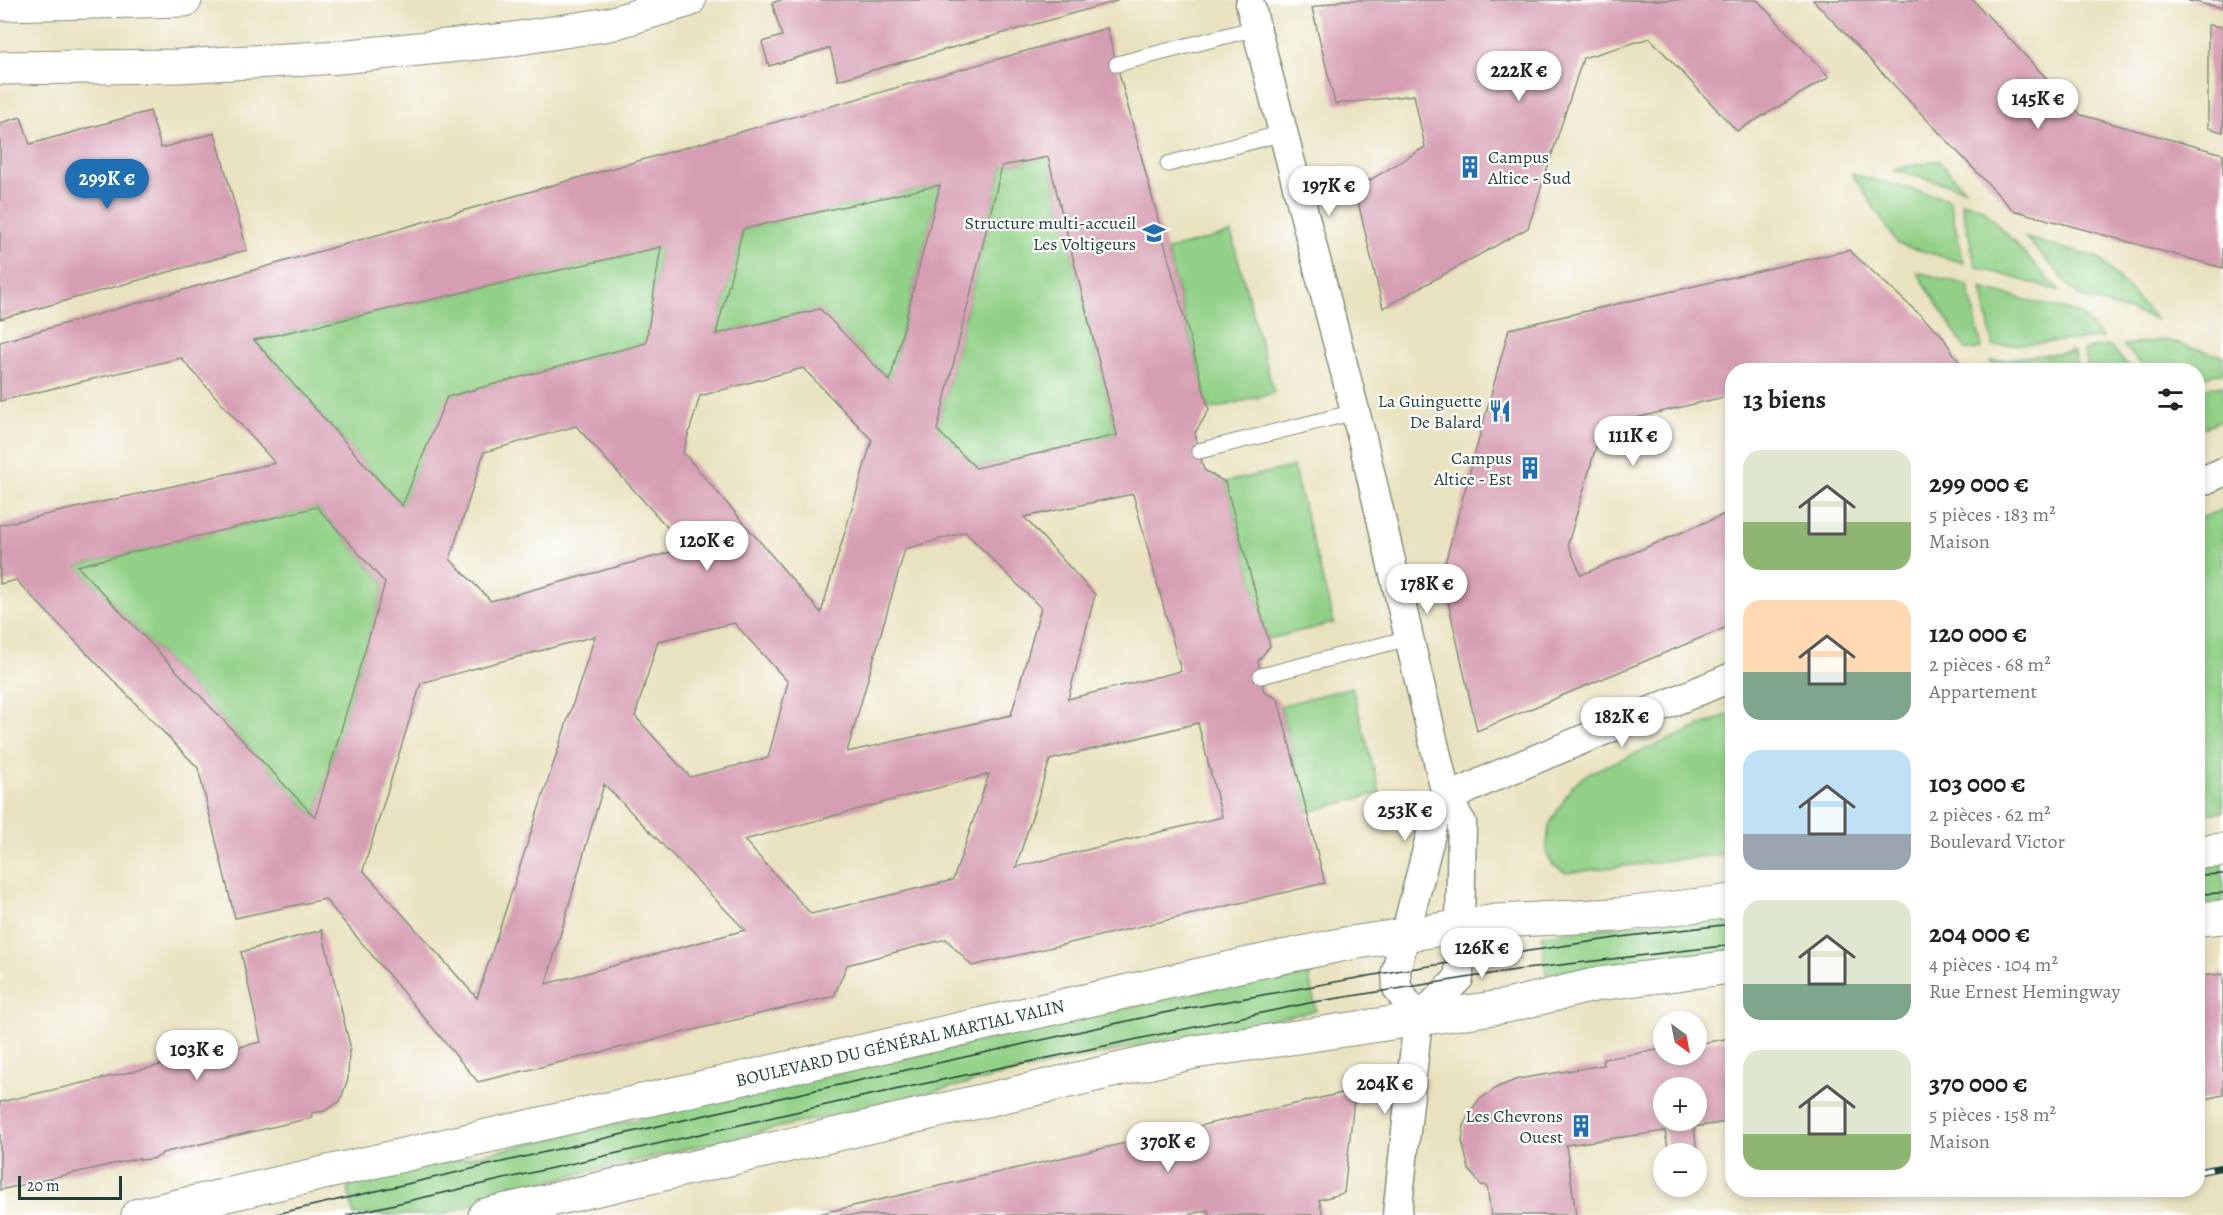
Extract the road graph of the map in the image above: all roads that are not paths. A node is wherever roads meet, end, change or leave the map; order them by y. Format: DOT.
graph roads {
  1 [pos="185,0"];
  2 [pos="689,0"];
  3 [pos="0,4"];
  4 [pos="1253,16"];
  5 [pos="1117,64"];
  6 [pos="0,68"];
  7 [pos="1283,133"];
  8 [pos="1168,164"];
  9 [pos="1355,412"];
  10 [pos="1199,452"];
  11 [pos="2223,472"];
  12 [pos="2205,480"];
  13 [pos="1409,638"];
  14 [pos="1261,676"];
  15 [pos="1725,680"];
  16 [pos="1448,799"];
  17 [pos="2223,850"];
  18 [pos="2205,851"];
  19 [pos="1725,902"];
  20 [pos="1460,915"];
  21 [pos="2223,917"];
  22 [pos="2205,918"];
  23 [pos="1409,921"];
  24 [pos="1725,968"];
  25 [pos="1418,1019"];
  26 [pos="138,1215"];
  27 [pos="485,1215"];
  28 [pos="1397,1215"];
  1 -- 3 [label="main road"];
  2 -- 6 [label="main road"];
  4 -- 5 [label="lane"];
  4 -- 7 [label="street"];
  7 -- 8 [label="lane"];
  7 -- 9 [label="street"];
  9 -- 10 [label="lane"];
  9 -- 13 [label="street"];
  11 -- 12 [label="street"];
  13 -- 14 [label="lane"];
  13 -- 16 [label="street"];
  15 -- 16 [label="street"];
  16 -- 20 [label="street"];
  16 -- 23 [label="street"];
  17 -- 18 [label="main road"];
  19 -- 20 [label="main road, BOULEVARD DU GÉNÉRAL MARTIAL VALIN"];
  20 -- 23 [label="main road, BOULEVARD DU GÉNÉRAL MARTIAL VALIN"];
  20 -- 25 [label="street"];
  21 -- 22 [label="main road"];
  23 -- 25 [label="street"];
  23 -- 26 [label="main road, BOULEVARD DU GÉNÉRAL MARTIAL VALIN"];
  24 -- 25 [label="main road"];
  25 -- 27 [label="main road"];
  25 -- 28 [label="street"];
}
